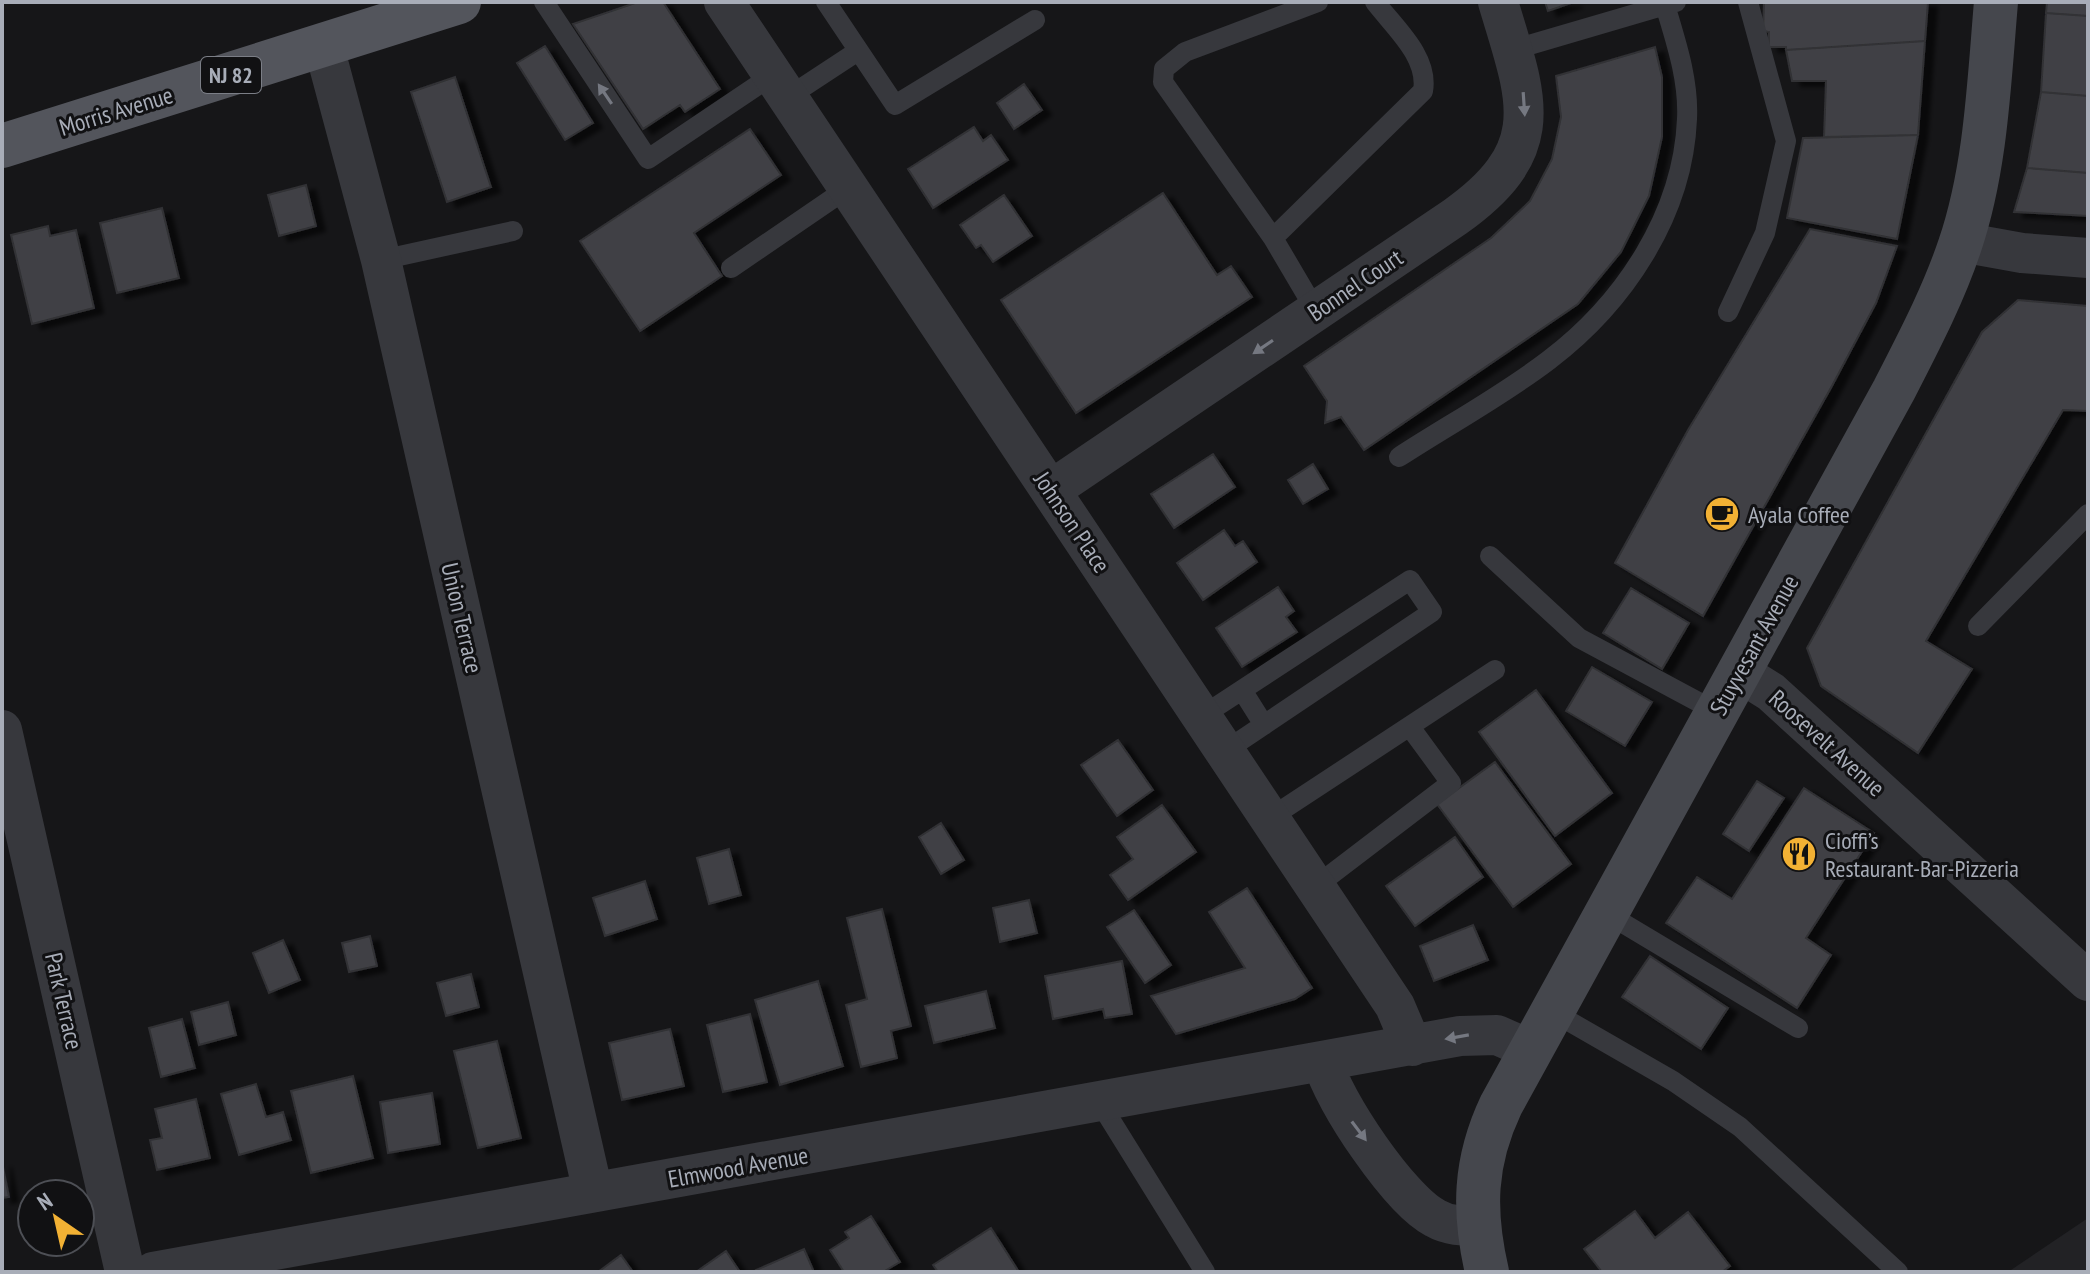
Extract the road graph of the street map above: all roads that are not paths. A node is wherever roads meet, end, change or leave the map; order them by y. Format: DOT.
graph roads {
  1 [pos="459,2"];
  2 [pos="544,2"];
  3 [pos="724,2"];
  4 [pos="826,2"];
  5 [pos="1318,2"];
  6 [pos="1375,2"];
  7 [pos="1498,2"];
  8 [pos="1748,2"];
  9 [pos="1996,2"];
  10 [pos="1671,4"];
  11 [pos="1035,20"];
  12 [pos="324,47"];
  13 [pos="1512,50"];
  14 [pos="858,51"];
  15 [pos="780,86"];
  16 [pos="2,146"];
  17 [pos="848,188"];
  18 [pos="513,231"];
  19 [pos="1273,238"];
  20 [pos="1961,242"];
  21 [pos="2088,258"];
  22 [pos="381,260"];
  23 [pos="731,268"];
  24 [pos="1316,311"];
  25 [pos="1728,312"];
  26 [pos="1399,457"];
  27 [pos="1051,490"];
  28 [pos="2088,514"];
  29 [pos="1490,556"];
  30 [pos="1978,626"];
  31 [pos="1495,670"];
  32 [pos="1739,672"];
  33 [pos="1242,690"];
  34 [pos="1717,712"];
  35 [pos="1202,716"];
  36 [pos="1264,725"];
  37 [pos="1410,727"];
  38 [pos="2,730"];
  39 [pos="1225,751"];
  40 [pos="1270,818"];
  41 [pos="1316,886"];
  42 [pos="1606,913"];
  43 [pos="2088,981"];
  44 [pos="1553,1012"];
  45 [pos="1798,1028"];
  46 [pos="1412,1046"];
  47 [pos="1531,1050"];
  48 [pos="1323,1062"];
  49 [pos="1100,1103"];
  50 [pos="593,1192"];
  51 [pos="1477,1225"];
  52 [pos="330,1256"];
  53 [pos="125,1272"];
  54 [pos="153,1272"];
  55 [pos="1205,1272"];
  56 [pos="1487,1272"];
  57 [pos="1898,1272"];
  1 -- 12 [label="main road, Morris Avenue / NJ 82"];
  15 -- 2 [label="lane, one-way"];
  3 -- 15 [label="street, Johnson Place"];
  4 -- 14 [label="lane"];
  5 -- 19 [label="lane"];
  6 -- 19 [label="lane"];
  7 -- 13 [label="street, Bonnel Court"];
  8 -- 25 [label="lane"];
  9 -- 20 [label="main road, Stuyvesant Avenue"];
  10 -- 13 [label="lane"];
  10 -- 26 [label="lane"];
  11 -- 14 [label="lane"];
  12 -- 16 [label="main road, Morris Avenue / NJ 82"];
  12 -- 22 [label="street, Union Terrace"];
  13 -- 24 [label="street, Bonnel Court, one-way"];
  14 -- 15 [label="lane"];
  15 -- 17 [label="street, Johnson Place"];
  17 -- 23 [label="lane"];
  17 -- 27 [label="street, Johnson Place"];
  18 -- 22 [label="lane"];
  19 -- 24 [label="lane"];
  20 -- 21 [label="street"];
  20 -- 32 [label="main road, Stuyvesant Avenue"];
  22 -- 50 [label="street, Union Terrace"];
  24 -- 27 [label="street, Bonnel Court, one-way"];
  27 -- 35 [label="street, Johnson Place"];
  28 -- 30 [label="lane"];
  29 -- 34 [label="lane"];
  31 -- 37 [label="lane"];
  32 -- 34 [label="main road, Stuyvesant Avenue"];
  32 -- 43 [label="street, Roosevelt Avenue"];
  33 -- 35 [label="lane"];
  33 -- 36 [label="lane"];
  33 -- 36 [label="lane"];
  34 -- 42 [label="main road, Stuyvesant Avenue"];
  35 -- 39 [label="street, Johnson Place"];
  36 -- 39 [label="lane"];
  37 -- 40 [label="lane"];
  37 -- 41 [label="lane"];
  38 -- 53 [label="street, Park Terrace"];
  39 -- 40 [label="street, Johnson Place"];
  40 -- 41 [label="street, Johnson Place"];
  41 -- 46 [label="street, Johnson Place"];
  42 -- 44 [label="main road, Stuyvesant Avenue"];
  42 -- 45 [label="lane"];
  44 -- 47 [label="main road, Stuyvesant Avenue"];
  44 -- 57 [label="lane"];
  47 -- 46 [label="street, Elmwood Avenue, one-way"];
  46 -- 48 [label="street, Elmwood Avenue"];
  47 -- 51 [label="main road, Stuyvesant Avenue"];
  48 -- 49 [label="street, Elmwood Avenue"];
  48 -- 51 [label="street, one-way"];
  49 -- 50 [label="street, Elmwood Avenue"];
  49 -- 55 [label="lane"];
  50 -- 52 [label="street, Elmwood Avenue"];
  51 -- 56 [label="main road, Stuyvesant Avenue"];
  52 -- 54 [label="street, Elmwood Avenue"];
}
